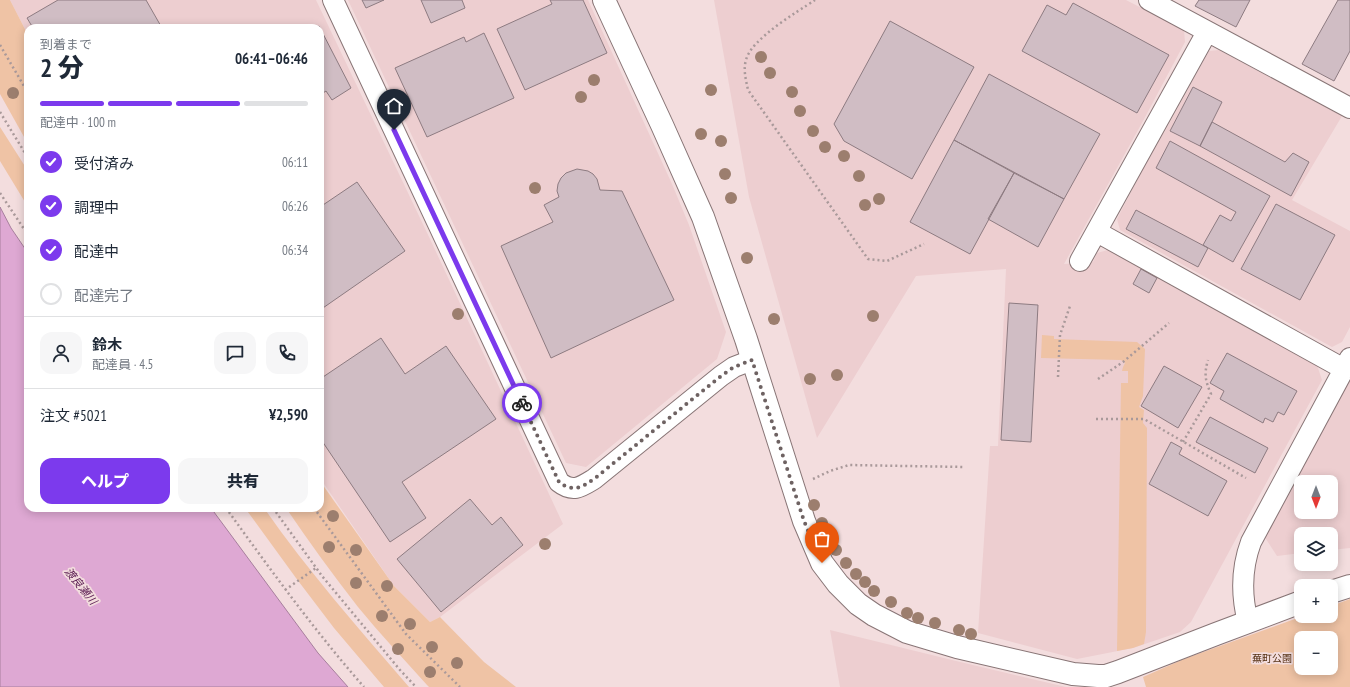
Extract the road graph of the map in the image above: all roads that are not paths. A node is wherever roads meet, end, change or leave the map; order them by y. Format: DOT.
graph roads {
  1 [pos="333,0"];
  2 [pos="604,0"];
  3 [pos="1149,0"];
  4 [pos="1207,32"];
  5 [pos="1350,108"];
  6 [pos="1097,232"];
  7 [pos="1080,261"];
  8 [pos="752,360"];
  9 [pos="1347,364"];
  10 [pos="1350,586"];
  11 [pos="1338,590"];
  12 [pos="1294,605"];
  13 [pos="1248,622"];
  1 -- 8 [label="street"];
  2 -- 8 [label="street"];
  3 -- 4 [label="street"];
  4 -- 5 [label="street"];
  4 -- 6 [label="street"];
  6 -- 7 [label="street"];
  6 -- 9 [label="street"];
  8 -- 13 [label="street"];
  9 -- 13 [label="street"];
  10 -- 11 [label="street"];
  12 -- 13 [label="street"];
}
